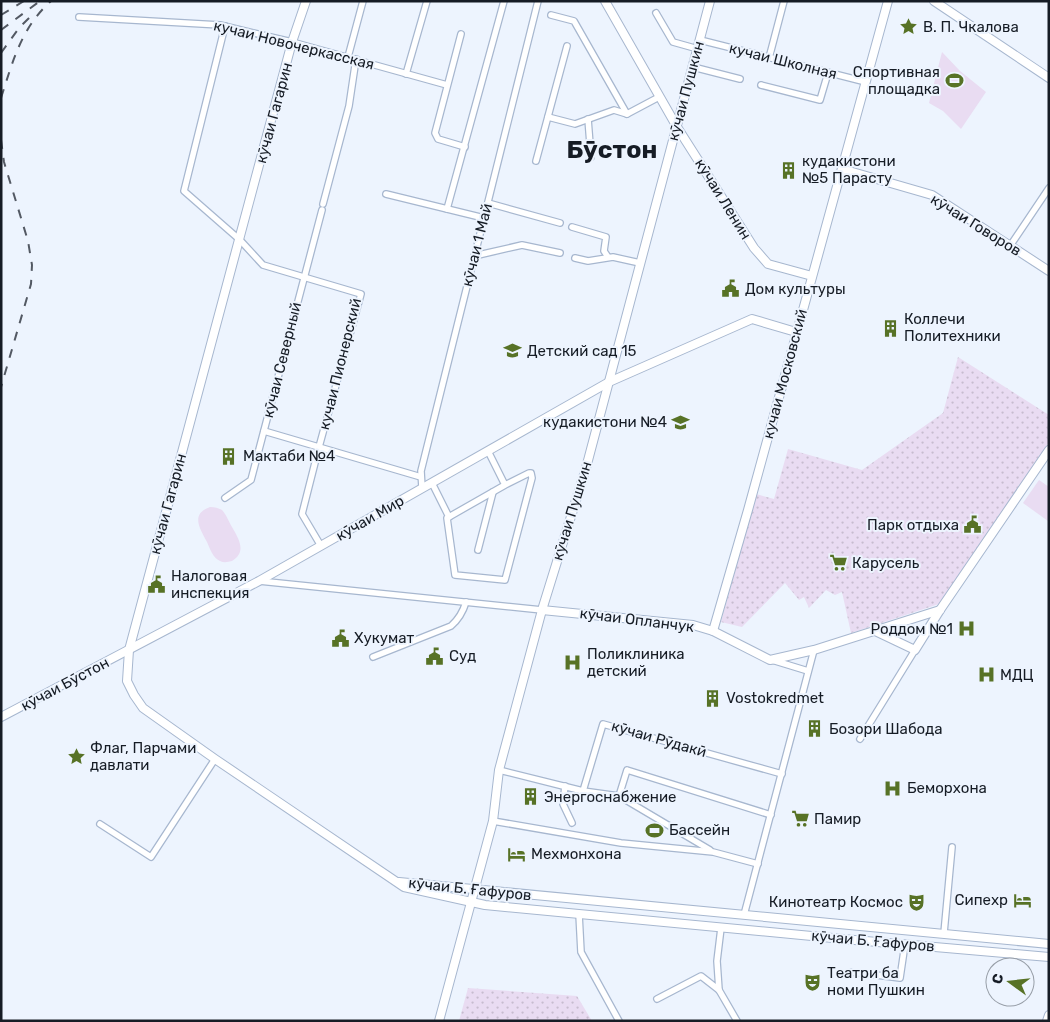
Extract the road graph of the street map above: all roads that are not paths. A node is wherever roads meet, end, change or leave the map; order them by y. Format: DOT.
graph roads {
  1 [pos="306,1"];
  2 [pos="363,1"];
  3 [pos="427,1"];
  4 [pos="504,1"];
  5 [pos="538,1"];
  6 [pos="604,1"];
  7 [pos="710,1"];
  8 [pos="784,1"];
  9 [pos="888,1"];
  10 [pos="934,1"];
  11 [pos="656,13"];
  12 [pos="551,15"];
  13 [pos="80,17"];
  14 [pos="225,26"];
  15 [pos="461,34"];
  16 [pos="292,42"];
  17 [pos="699,44"];
  18 [pos="567,46"];
  19 [pos="348,58"];
  20 [pos="769,58"];
  21 [pos="356,60"];
  22 [pos="693,67"];
  23 [pos="828,72"];
  24 [pos="406,74"];
  25 [pos="1049,78"];
  26 [pos="740,80"];
  27 [pos="866,82"];
  28 [pos="447,85"];
  29 [pos="761,85"];
  30 [pos="659,97"];
  31 [pos="627,114"];
  32 [pos="548,117"];
  33 [pos="588,119"];
  34 [pos="677,127"];
  35 [pos="465,147"];
  36 [pos="591,157"];
  37 [pos="536,162"];
  38 [pos="842,169"];
  39 [pos="1049,188"];
  40 [pos="386,194"];
  41 [pos="488,203"];
  42 [pos="447,209"];
  43 [pos="484,218"];
  44 [pos="560,223"];
  45 [pos="572,227"];
  46 [pos="240,240"];
  47 [pos="1010,246"];
  48 [pos="560,254"];
  49 [pos="474,256"];
  50 [pos="608,257"];
  51 [pos="576,258"];
  52 [pos="640,263"];
  53 [pos="1049,271"];
  54 [pos="812,276"];
  55 [pos="304,277"];
  56 [pos="796,332"];
  57 [pos="609,382"];
  58 [pos="264,432"];
  59 [pos="319,447"];
  60 [pos="1049,450"];
  61 [pos="488,451"];
  62 [pos="421,477"];
  63 [pos="432,483"];
  64 [pos="505,484"];
  65 [pos="422,488"];
  66 [pos="492,492"];
  67 [pos="225,498"];
  68 [pos="449,517"];
  69 [pos="321,546"];
  70 [pos="478,550"];
  71 [pos="259,582"];
  72 [pos="466,602"];
  73 [pos="542,610"];
  74 [pos="940,610"];
  75 [pos="713,631"];
  76 [pos="875,631"];
  77 [pos="129,650"];
  78 [pos="814,650"];
  79 [pos="915,650"];
  80 [pos="373,657"];
  81 [pos="770,660"];
  82 [pos="808,672"];
  83 [pos="1,717"];
  84 [pos="860,739"];
  85 [pos="215,759"];
  86 [pos="500,770"];
  87 [pos="782,774"];
  88 [pos="566,786"];
  89 [pos="583,791"];
  90 [pos="619,796"];
  91 [pos="771,815"];
  92 [pos="493,821"];
  93 [pos="572,823"];
  94 [pos="100,824"];
  95 [pos="952,847"];
  96 [pos="713,852"];
  97 [pos="758,864"];
  98 [pos="397,882"];
  99 [pos="474,889"];
  100 [pos="471,901"];
  101 [pos="605,902"];
  102 [pos="579,914"];
  103 [pos="744,915"];
  104 [pos="603,916"];
  105 [pos="721,928"];
  106 [pos="905,931"];
  107 [pos="944,933"];
  108 [pos="905,944"];
  109 [pos="1049,944"];
  110 [pos="1049,957"];
  111 [pos="852,972"];
  112 [pos="719,990"];
  113 [pos="657,998"];
  114 [pos="1049,1015"];
  115 [pos="439,1021"];
  116 [pos="619,1021"];
  117 [pos="737,1021"];
  118 [pos="1046,1021"];
  1 -- 16 [label="street, кӯчаи Гагарин"];
  2 -- 19 [label="street"];
  3 -- 24 [label="street"];
  4 -- 35 [label="street"];
  5 -- 41 [label="street, кӯчаи 1 Май"];
  6 -- 30 [label="street, кӯчаи Ленин"];
  7 -- 17 [label="street, кӯчаи Пушкин"];
  8 -- 20 [label="street"];
  9 -- 27 [label="street, кучаи Московский"];
  10 -- 25 [label="street"];
  11 -- 17 [label="street, кучаи Школная"];
  12 -- 31 [label="street"];
  13 -- 14 [label="street, кучаи Новочеркасская"];
  14 -- 16 [label="street, кучаи Новочеркасская"];
  14 -- 46 [label="street, кучаи Пионерский"];
  15 -- 28 [label="street"];
  16 -- 19 [label="street, кучаи Новочеркасская"];
  16 -- 46 [label="street, кӯчаи Гагарин"];
  17 -- 20 [label="street, кучаи Школная"];
  17 -- 22 [label="street, кӯчаи Пушкин"];
  18 -- 32 [label="street"];
  19 -- 21 [label="street, кучаи Новочеркасская"];
  20 -- 23 [label="street, кучаи Школная"];
  21 -- 24 [label="street, кучаи Новочеркасская"];
  21 -- 55 [label="street, кӯчаи Северный"];
  22 -- 26 [label="street"];
  22 -- 34 [label="street, кӯчаи Пушкин"];
  23 -- 27 [label="street, кучаи Школная"];
  23 -- 29 [label="street"];
  24 -- 28 [label="street, кучаи Новочеркасская"];
  27 -- 38 [label="street, кучаи Московский"];
  28 -- 35 [label="street"];
  30 -- 31 [label="street"];
  30 -- 34 [label="street, кӯчаи Ленин"];
  31 -- 33 [label="street"];
  32 -- 33 [label="street"];
  32 -- 37 [label="street"];
  33 -- 36 [label="street"];
  34 -- 52 [label="street, кӯчаи Пушкин"];
  34 -- 54 [label="street, кӯчаи Ленин"];
  35 -- 42 [label="street"];
  38 -- 47 [label="street, кӯчаи Говоров"];
  38 -- 54 [label="street, кучаи Московский"];
  39 -- 47 [label="street"];
  40 -- 42 [label="street"];
  41 -- 43 [label="street, кӯчаи 1 Май"];
  41 -- 44 [label="street"];
  42 -- 43 [label="street"];
  43 -- 49 [label="street, кӯчаи 1 Май"];
  45 -- 50 [label="street"];
  46 -- 55 [label="street, кучаи Пионерский"];
  46 -- 77 [label="street, кӯчаи Гагарин"];
  47 -- 53 [label="street, кӯчаи Говоров"];
  48 -- 49 [label="street"];
  49 -- 62 [label="street, кӯчаи 1 Май"];
  50 -- 51 [label="street"];
  50 -- 52 [label="street"];
  52 -- 57 [label="street, кӯчаи Пушкин"];
  54 -- 56 [label="street, кучаи Московский"];
  55 -- 58 [label="street, кӯчаи Северный"];
  55 -- 59 [label="street, кучаи Пионерский"];
  56 -- 57 [label="street"];
  56 -- 75 [label="street, кучаи Московский"];
  57 -- 61 [label="street, кӯчаи Мир"];
  57 -- 73 [label="street, кӯчаи Пушкин"];
  58 -- 59 [label="street"];
  58 -- 67 [label="street, кӯчаи Северный"];
  59 -- 62 [label="street"];
  59 -- 69 [label="street, кучаи Пионерский"];
  60 -- 74 [label="street"];
  61 -- 63 [label="street, кӯчаи Мир"];
  61 -- 64 [label="street"];
  62 -- 65 [label="street, кӯчаи 1 Май"];
  63 -- 65 [label="street, кӯчаи Мир"];
  63 -- 68 [label="street"];
  64 -- 66 [label="street"];
  64 -- 68 [label="street"];
  65 -- 69 [label="street, кӯчаи Мир"];
  66 -- 68 [label="street"];
  66 -- 70 [label="street"];
  69 -- 71 [label="street, кӯчаи Мир"];
  71 -- 72 [label="street"];
  71 -- 77 [label="street, кӯчаи Мир"];
  72 -- 73 [label="street"];
  72 -- 80 [label="street"];
  73 -- 75 [label="street, кӯчаи Опланчук"];
  73 -- 86 [label="street, кӯчаи Пушкин"];
  74 -- 76 [label="street"];
  74 -- 79 [label="street"];
  75 -- 81 [label="street, кӯчаи Опланчук"];
  76 -- 78 [label="street"];
  76 -- 79 [label="street"];
  77 -- 83 [label="street, кӯчаи Бӯстон"];
  77 -- 85 [label="street, кӯчаи Гагарин"];
  78 -- 81 [label="street"];
  78 -- 82 [label="street"];
  79 -- 84 [label="street"];
  81 -- 82 [label="street"];
  82 -- 87 [label="street"];
  85 -- 94 [label="street"];
  85 -- 98 [label="street, кӯчаи Гагарин"];
  86 -- 88 [label="street"];
  86 -- 92 [label="street, кӯчаи Пушкин"];
  87 -- 89 [label="street, кӯчаи Рӯдакӣ"];
  87 -- 91 [label="street"];
  88 -- 89 [label="street"];
  88 -- 93 [label="street"];
  89 -- 90 [label="street"];
  90 -- 91 [label="street"];
  90 -- 96 [label="street"];
  91 -- 97 [label="street"];
  92 -- 96 [label="street"];
  92 -- 99 [label="street, кӯчаи Пушкин"];
  95 -- 107 [label="street"];
  96 -- 97 [label="street"];
  97 -- 103 [label="street"];
  98 -- 99 [label="street, кӯчаи Б. Ғафуров"];
  98 -- 100 [label="street, кӯчаи Б. Ғафуров"];
  99 -- 100 [label="street, кӯчаи Пушкин"];
  99 -- 101 [label="street, кӯчаи Б. Ғафуров"];
  100 -- 102 [label="street, кӯчаи Б. Ғафуров"];
  100 -- 115 [label="street, кӯчаи Пушкин"];
  101 -- 103 [label="street, кӯчаи Б. Ғафуров"];
  101 -- 104 [label="street"];
  102 -- 104 [label="street, кӯчаи Б. Ғафуров"];
  102 -- 116 [label="street"];
  103 -- 106 [label="street, кӯчаи Б. Ғафуров"];
  104 -- 105 [label="street, кӯчаи Б. Ғафуров"];
  105 -- 108 [label="street, кӯчаи Б. Ғафуров"];
  105 -- 112 [label="street"];
  106 -- 107 [label="street, кӯчаи Б. Ғафуров"];
  106 -- 108 [label="street"];
  107 -- 109 [label="street, кӯчаи Б. Ғафуров"];
  108 -- 110 [label="street, кӯчаи Б. Ғафуров"];
  108 -- 111 [label="street"];
  112 -- 113 [label="street"];
  112 -- 117 [label="street"];
  114 -- 118 [label="street"];
}
